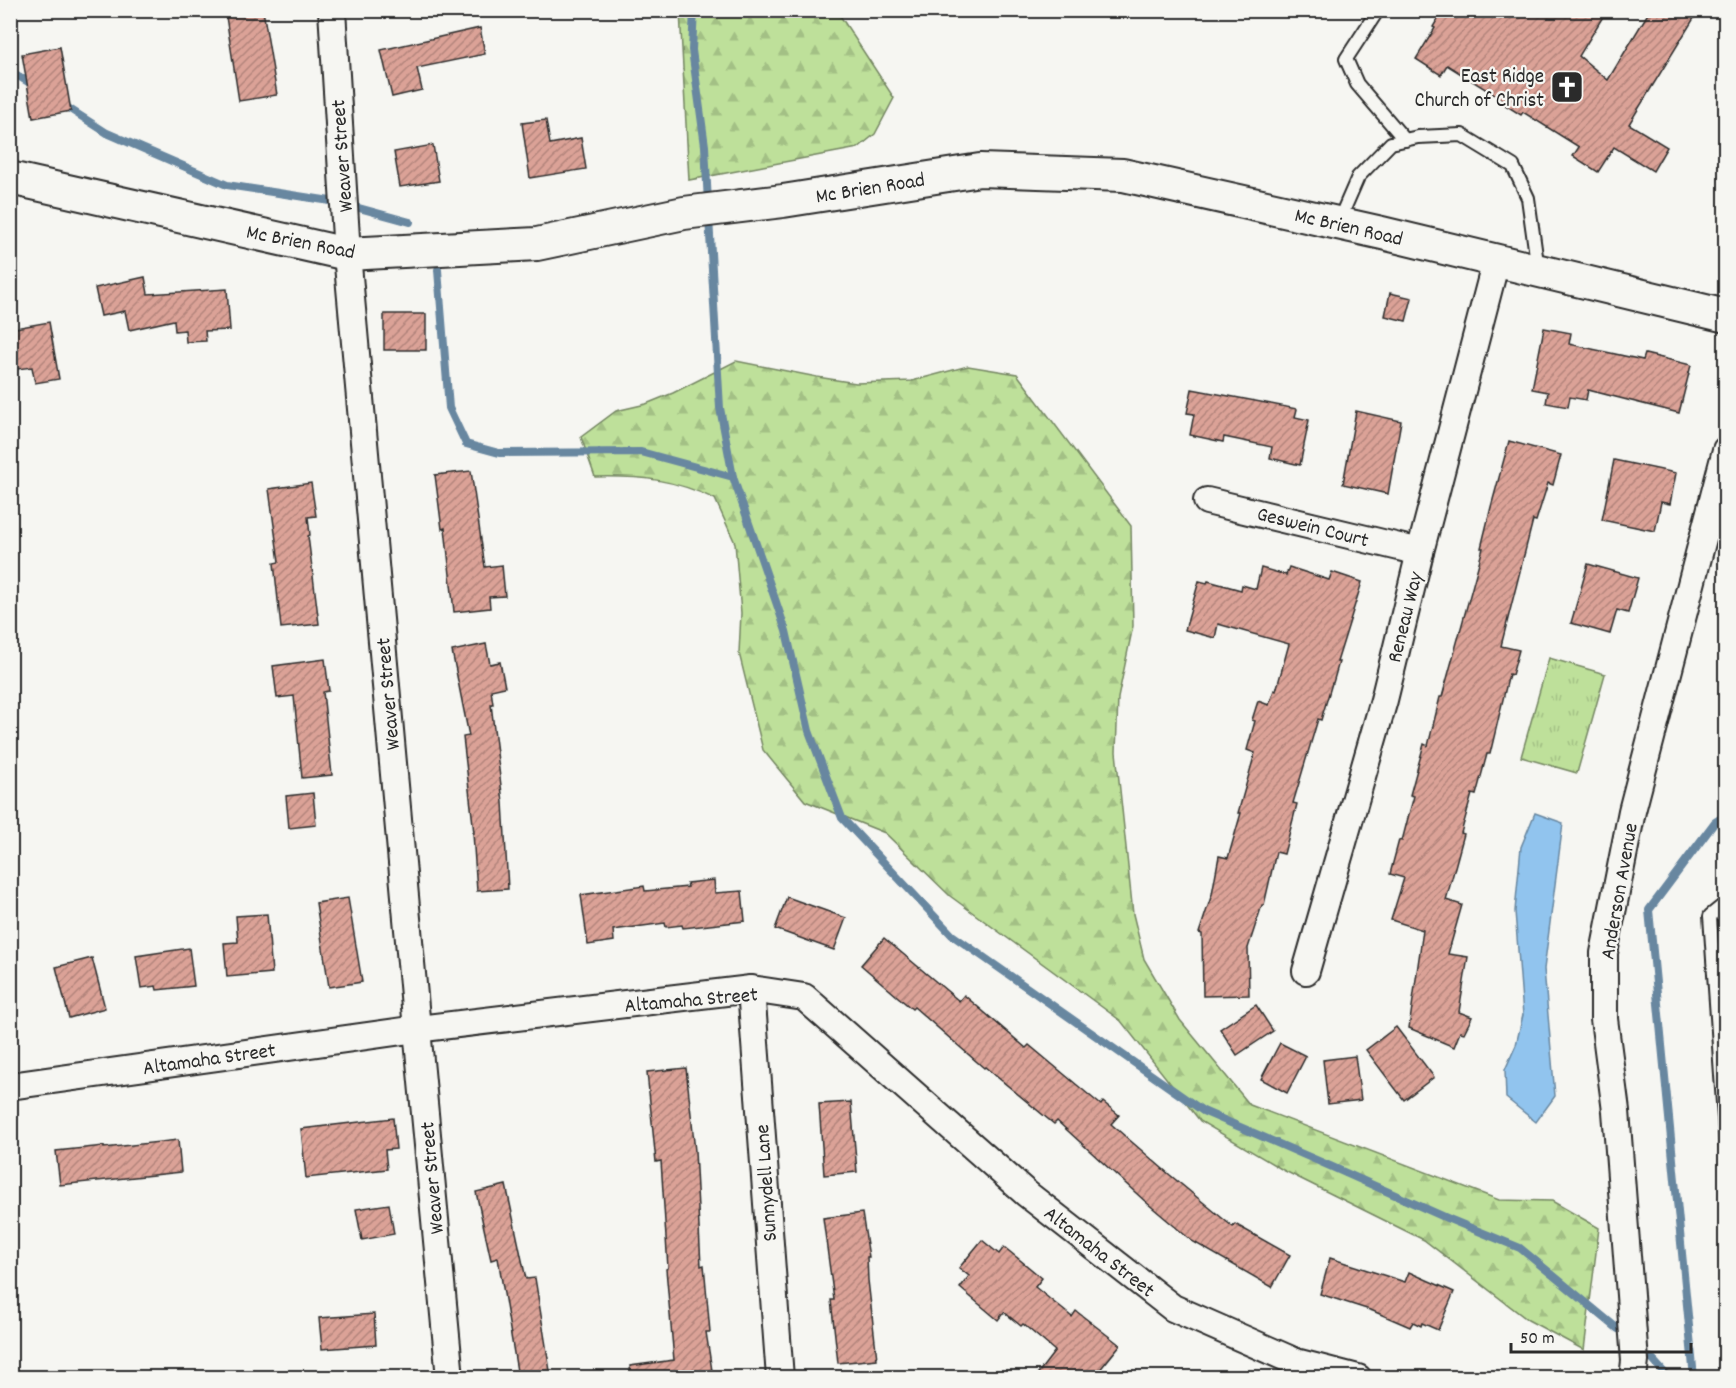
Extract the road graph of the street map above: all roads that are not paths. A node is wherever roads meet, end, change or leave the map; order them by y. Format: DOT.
graph roads {
  1 [pos="332,10"];
  2 [pos="1378,10"];
  3 [pos="1405,140"];
  4 [pos="10,178"];
  5 [pos="1338,223"];
  6 [pos="347,254"];
  7 [pos="1496,261"];
  8 [pos="1538,271"];
  9 [pos="1725,316"];
  10 [pos="1725,450"];
  11 [pos="1207,501"];
  12 [pos="1420,552"];
  13 [pos="1725,903"];
  14 [pos="1306,971"];
  15 [pos="751,989"];
  16 [pos="417,1029"];
  17 [pos="10,1086"];
  18 [pos="1725,1147"];
  19 [pos="450,1377"];
  20 [pos="780,1377"];
  21 [pos="1354,1377"];
  22 [pos="1634,1377"];
  1 -- 6 [label="street, Weaver Street"];
  2 -- 3 [label="lane"];
  3 -- 5 [label="lane"];
  3 -- 8 [label="lane"];
  4 -- 6 [label="street, Mc Brien Road"];
  5 -- 6 [label="street, Mc Brien Road"];
  5 -- 7 [label="street, Mc Brien Road"];
  6 -- 16 [label="street, Weaver Street"];
  7 -- 8 [label="street, Mc Brien Road"];
  7 -- 12 [label="street, Reneau Way"];
  8 -- 9 [label="street, Mc Brien Road"];
  10 -- 22 [label="street, Anderson Avenue"];
  11 -- 12 [label="street, Geswein Court"];
  12 -- 14 [label="street, Reneau Way"];
  13 -- 18 [label="lane"];
  15 -- 16 [label="street, Altamaha Street"];
  15 -- 20 [label="street, Sunnydell Lane"];
  15 -- 21 [label="street, Altamaha Street"];
  16 -- 17 [label="street, Altamaha Street"];
  16 -- 19 [label="street, Weaver Street"];
}
